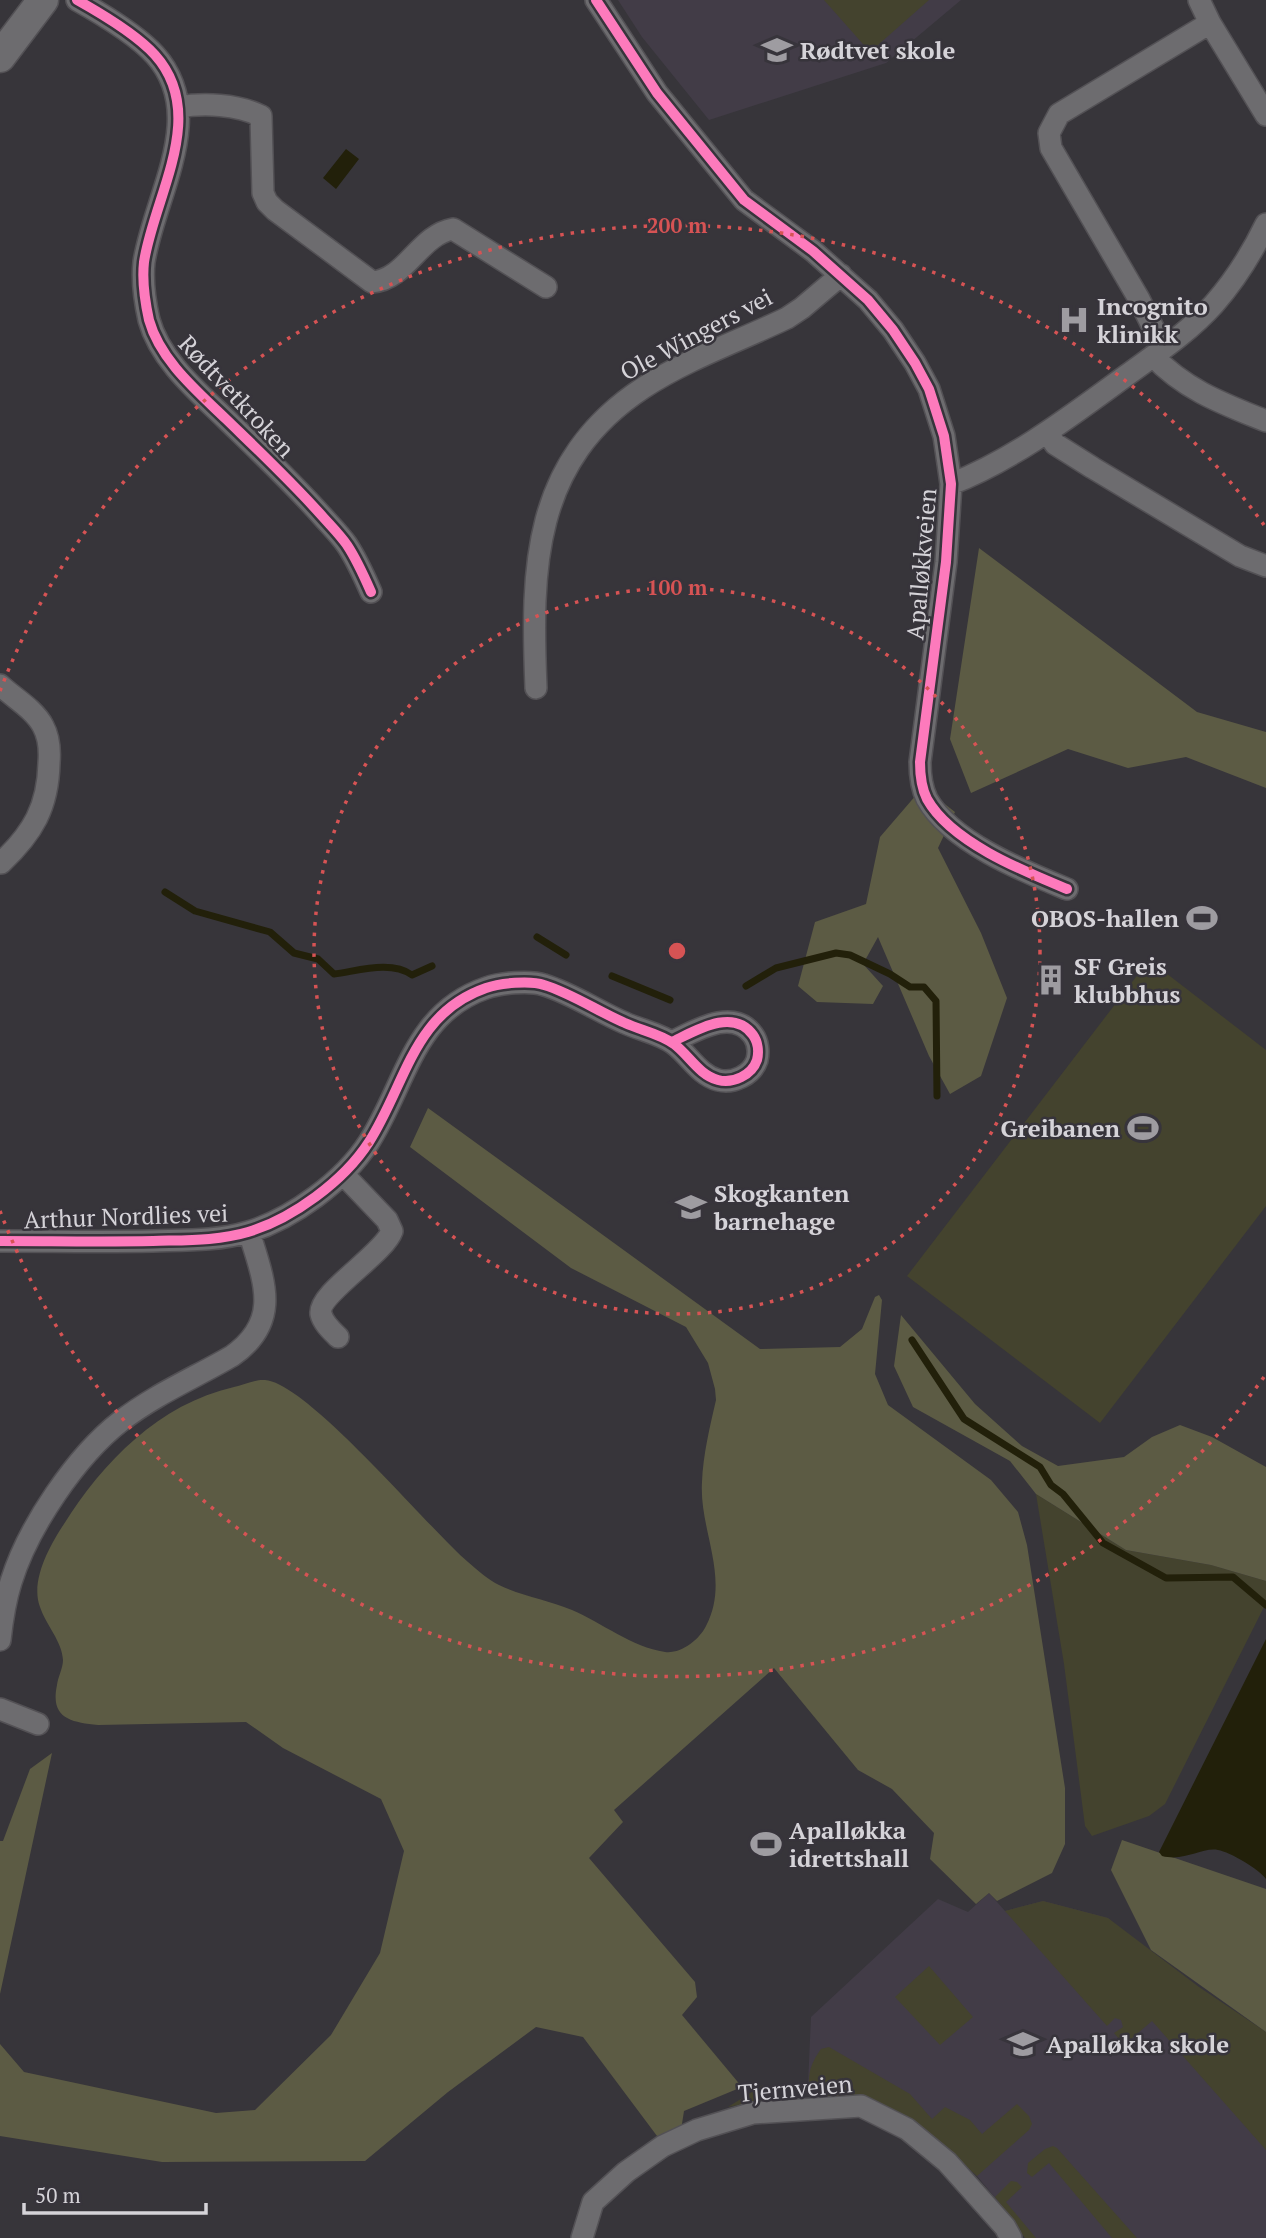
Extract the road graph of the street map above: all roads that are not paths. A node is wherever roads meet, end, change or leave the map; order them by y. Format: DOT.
graph roads {
  1 [pos="43,0"];
  2 [pos="77,0"];
  3 [pos="596,0"];
  4 [pos="1199,0"];
  5 [pos="1210,23"];
  6 [pos="0,57"];
  7 [pos="178,107"];
  8 [pos="1266,115"];
  9 [pos="1266,224"];
  10 [pos="841,275"];
  11 [pos="546,287"];
  12 [pos="1158,352"];
  13 [pos="1266,421"];
  14 [pos="1047,432"];
  15 [pos="951,484"];
  16 [pos="1266,566"];
  17 [pos="371,592"];
  18 [pos="0,685"];
  19 [pos="536,688"];
  20 [pos="1,863"];
  21 [pos="1067,889"];
  22 [pos="672,1042"];
  23 [pos="343,1174"];
  24 [pos="249,1232"];
  25 [pos="0,1241"];
  26 [pos="338,1337"];
  27 [pos="0,1640"];
  28 [pos="0,1709"];
  29 [pos="38,1724"];
  30 [pos="582,2238"];
  31 [pos="1012,2238"];
  1 -- 6 [label="street"];
  2 -- 7 [label="street, Rødtvetkroken"];
  3 -- 10 [label="street, Apalløkkveien"];
  4 -- 5 [label="street"];
  5 -- 8 [label="street"];
  5 -- 12 [label="street"];
  7 -- 11 [label="street"];
  7 -- 17 [label="street, Rødtvetkroken"];
  9 -- 12 [label="street"];
  10 -- 15 [label="street, Apalløkkveien"];
  10 -- 19 [label="street, Ole Wingers vei"];
  12 -- 13 [label="street"];
  12 -- 14 [label="street"];
  14 -- 15 [label="street"];
  14 -- 16 [label="street"];
  15 -- 21 [label="street, Apalløkkveien"];
  18 -- 20 [label="street"];
  22 -- 23 [label="street, Arthur Nordlies vei"];
  23 -- 24 [label="street, Arthur Nordlies vei"];
  23 -- 26 [label="street"];
  24 -- 25 [label="street, Arthur Nordlies vei"];
  24 -- 27 [label="street"];
  28 -- 29 [label="street"];
  30 -- 31 [label="street, Tjernveien"];
}
